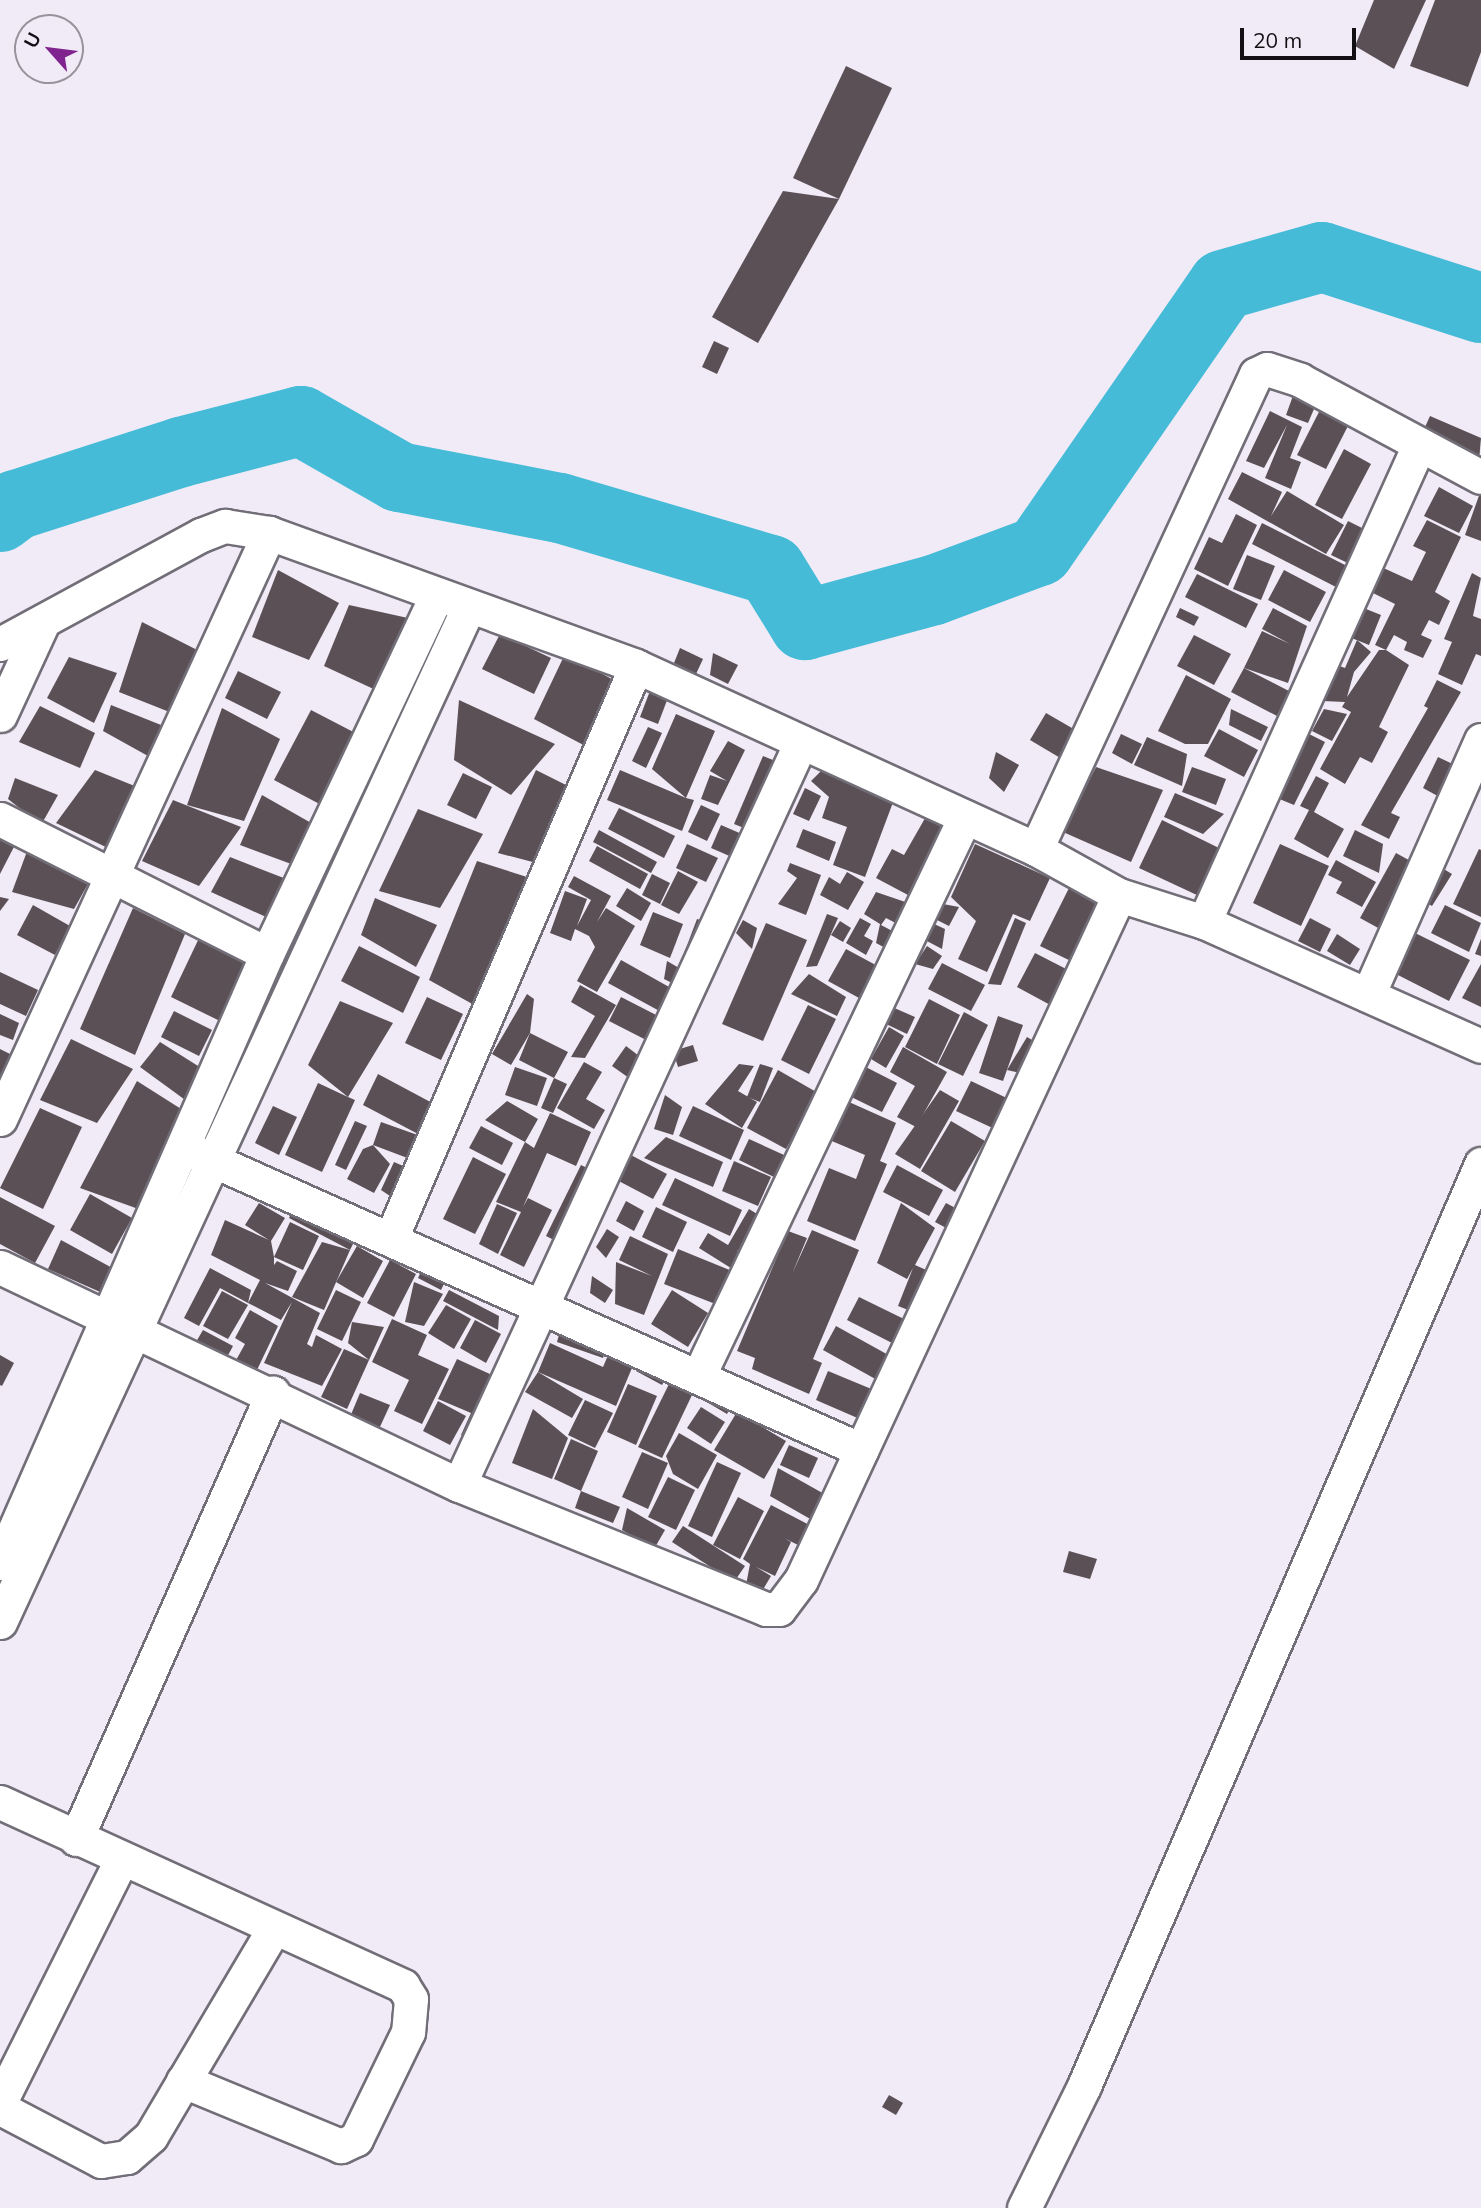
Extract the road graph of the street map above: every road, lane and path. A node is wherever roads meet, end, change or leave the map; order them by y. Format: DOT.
graph roads {
  1 [pos="1419,445"];
  2 [pos="1481,477"];
  3 [pos="269,533"];
  4 [pos="437,595"];
  5 [pos="468,608"];
  6 [pos="41,624"];
  7 [pos="0,644"];
  8 [pos="636,666"];
  9 [pos="0,715"];
  10 [pos="1481,740"];
  11 [pos="801,743"];
  12 [pos="965,817"];
  13 [pos="0,820"];
  14 [pos="1036,849"];
  15 [pos="110,878"];
  16 [pos="1119,895"];
  17 [pos="1204,922"];
  18 [pos="267,954"];
  19 [pos="1368,995"];
  20 [pos="1481,1046"];
  21 [pos="0,1119"];
  22 [pos="181,1147"];
  23 [pos="213,1160"];
  24 [pos="1481,1164"];
  25 [pos="392,1236"];
  26 [pos="0,1267"];
  27 [pos="543,1303"];
  28 [pos="105,1316"];
  29 [pos="136,1329"];
  30 [pos="700,1373"];
  31 [pos="272,1392"];
  32 [pos="861,1450"];
  33 [pos="459,1485"];
  34 [pos="0,1563"];
  35 [pos="0,1622"];
  36 [pos="0,1801"];
  37 [pos="76,1839"];
  38 [pos="121,1860"];
  39 [pos="273,1930"];
  40 [pos="183,2081"];
  41 [pos="0,2102"];
  42 [pos="0,2108"];
  43 [pos="1024,2208"];
  1 -- 2 [label="street"];
  1 -- 14 [label="street"];
  1 -- 17 [label="street"];
  3 -- 4 [label="street"];
  3 -- 6 [label="street"];
  3 -- 15 [label="street"];
  4 -- 5 [label="street"];
  4 -- 18 [label="street"];
  5 -- 8 [label="street"];
  5 -- 23 [label="street"];
  6 -- 7 [label="street"];
  6 -- 9 [label="street"];
  8 -- 11 [label="street"];
  8 -- 25 [label="street"];
  10 -- 19 [label="street"];
  11 -- 12 [label="street"];
  11 -- 27 [label="street"];
  12 -- 14 [label="street"];
  12 -- 30 [label="street"];
  13 -- 15 [label="street"];
  14 -- 16 [label="street"];
  15 -- 18 [label="street"];
  15 -- 21 [label="street"];
  16 -- 17 [label="street"];
  16 -- 32 [label="street"];
  17 -- 19 [label="street"];
  18 -- 22 [label="street"];
  19 -- 20 [label="street"];
  22 -- 23 [label="street"];
  22 -- 28 [label="street"];
  23 -- 25 [label="street"];
  23 -- 29 [label="street"];
  24 -- 43 [label="street"];
  25 -- 27 [label="street"];
  26 -- 28 [label="street"];
  27 -- 30 [label="street"];
  27 -- 33 [label="street"];
  28 -- 29 [label="street"];
  28 -- 34 [label="street"];
  29 -- 31 [label="street"];
  29 -- 35 [label="street"];
  30 -- 32 [label="street"];
  31 -- 33 [label="street"];
  31 -- 37 [label="street"];
  32 -- 33 [label="street"];
  36 -- 37 [label="street"];
  37 -- 38 [label="street"];
  38 -- 39 [label="street"];
  38 -- 41 [label="street"];
  39 -- 40 [label="street"];
  39 -- 40 [label="street"];
  40 -- 42 [label="street"];
}
